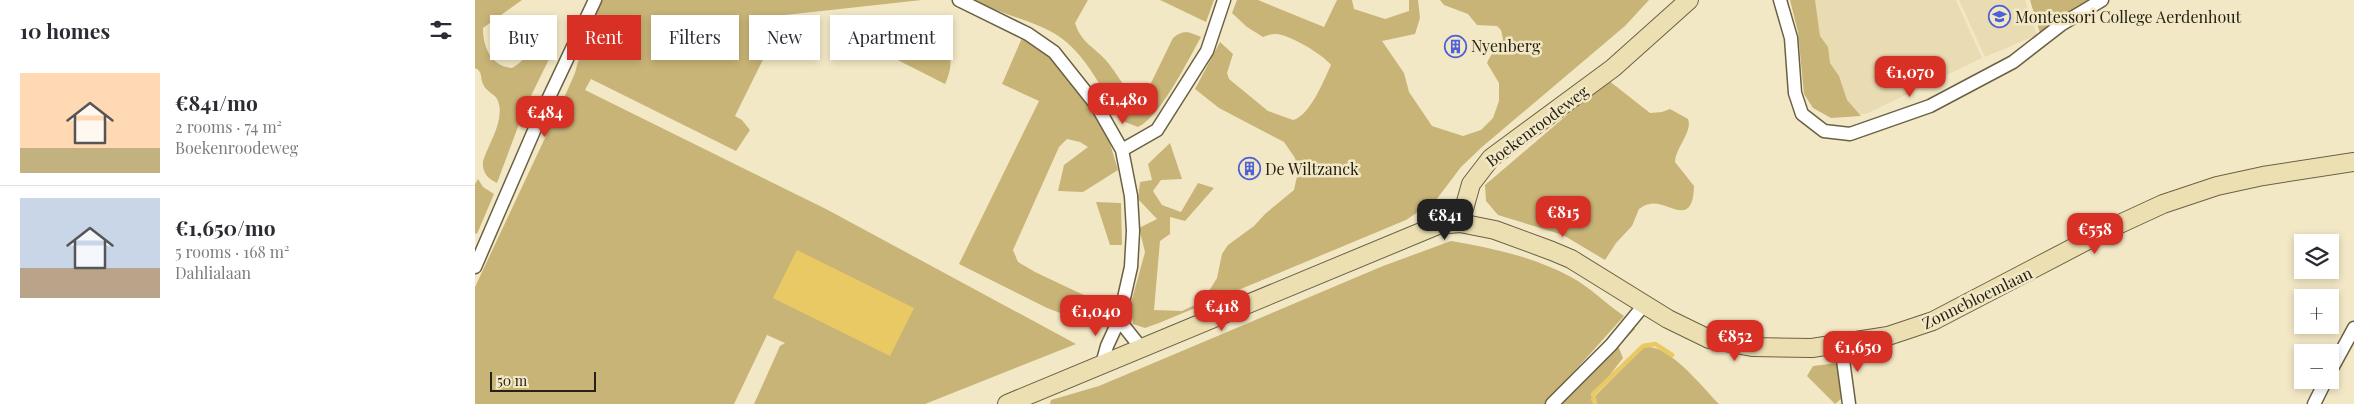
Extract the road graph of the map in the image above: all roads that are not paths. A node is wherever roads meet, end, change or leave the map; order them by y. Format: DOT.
graph roads {
  1 [pos="595,0"];
  2 [pos="959,0"];
  3 [pos="1224,0"];
  4 [pos="1689,0"];
  5 [pos="1780,0"];
  6 [pos="2102,0"];
  7 [pos="1121,150"];
  8 [pos="2354,162"];
  9 [pos="1460,223"];
  10 [pos="475,267"];
  11 [pos="1644,305"];
  12 [pos="1119,320"];
  13 [pos="2354,328"];
  14 [pos="1841,345"];
  15 [pos="1142,348"];
  16 [pos="2339,356"];
  17 [pos="1102,364"];
  18 [pos="2322,389"];
  19 [pos="1007,404"];
  20 [pos="1552,404"];
  21 [pos="1849,404"];
  22 [pos="2314,404"];
  1 -- 10 [label="street"];
  2 -- 7 [label="street"];
  3 -- 7 [label="street"];
  4 -- 9 [label="street, Boekenroodeweg"];
  5 -- 6 [label="street"];
  7 -- 12 [label="street"];
  8 -- 14 [label="street, Zonnebloemlaan"];
  9 -- 11 [label="street, Zonnebloemlaan"];
  9 -- 15 [label="street"];
  11 -- 14 [label="street, Zonnebloemlaan"];
  11 -- 20 [label="street"];
  12 -- 15 [label="street"];
  12 -- 17 [label="street"];
  13 -- 16 [label="street"];
  14 -- 21 [label="street"];
  15 -- 17 [label="street"];
  17 -- 19 [label="street"];
  18 -- 22 [label="street"];
}
